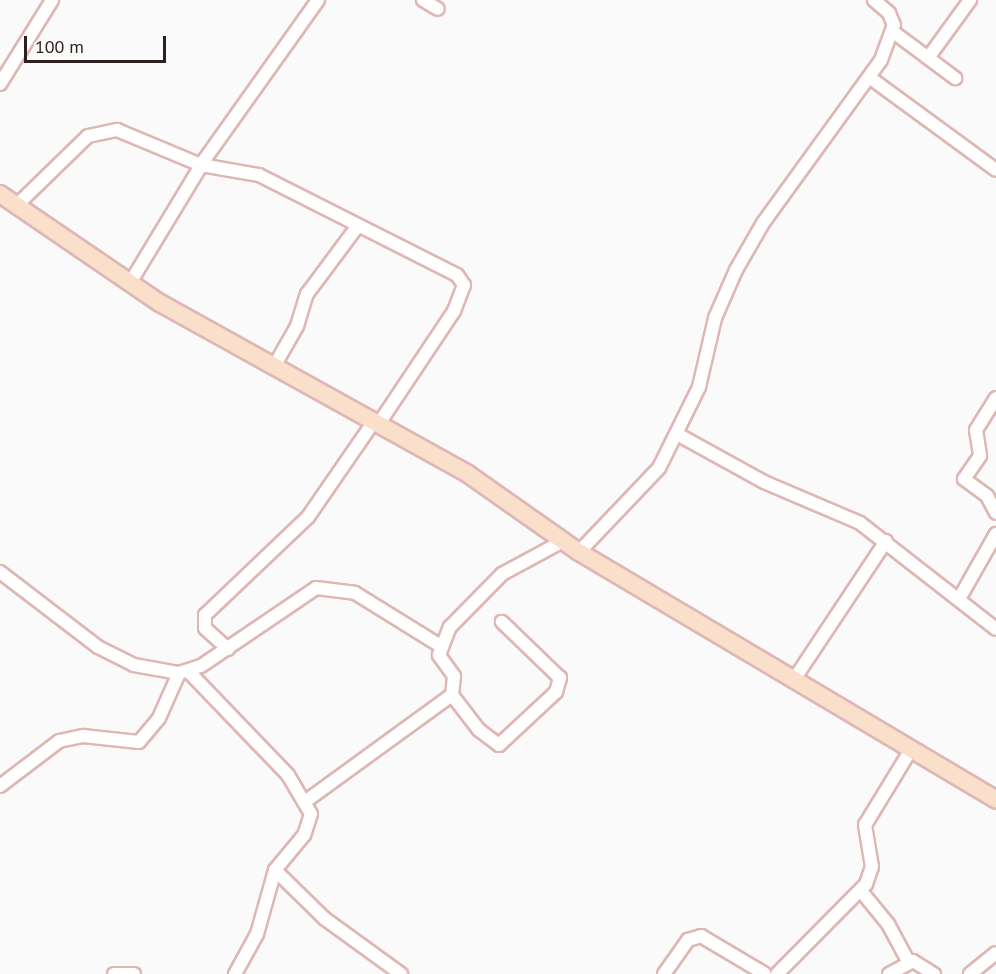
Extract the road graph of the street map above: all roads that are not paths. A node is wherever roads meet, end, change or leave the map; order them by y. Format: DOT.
graph roads {
  1 [pos="52,0"];
  2 [pos="318,0"];
  3 [pos="423,0"];
  4 [pos="874,0"];
  5 [pos="970,0"];
  6 [pos="438,9"];
  7 [pos="892,31"];
  8 [pos="928,58"];
  9 [pos="869,77"];
  10 [pos="955,78"];
  11 [pos="0,84"];
  12 [pos="201,165"];
  13 [pos="996,170"];
  14 [pos="0,194"];
  15 [pos="17,205"];
  16 [pos="357,227"];
  17 [pos="130,282"];
  18 [pos="276,363"];
  19 [pos="996,398"];
  20 [pos="377,421"];
  21 [pos="677,434"];
  22 [pos="996,513"];
  23 [pos="996,534"];
  24 [pos="563,541"];
  25 [pos="886,541"];
  26 [pos="579,552"];
  27 [pos="0,572"];
  28 [pos="959,599"];
  29 [pos="502,622"];
  30 [pos="996,629"];
  31 [pos="439,645"];
  32 [pos="228,649"];
  33 [pos="184,672"];
  34 [pos="794,681"];
  35 [pos="452,695"];
  36 [pos="912,748"];
  37 [pos="0,786"];
  38 [pos="996,800"];
  39 [pos="306,801"];
  40 [pos="275,870"];
  41 [pos="861,891"];
  42 [pos="996,953"];
  43 [pos="908,961"];
  44 [pos="114,974"];
  45 [pos="134,974"];
  46 [pos="235,974"];
  47 [pos="401,974"];
  48 [pos="664,974"];
  49 [pos="765,974"];
  50 [pos="777,974"];
  51 [pos="889,974"];
  52 [pos="934,974"];
  53 [pos="970,974"];
  1 -- 11 [label="street"];
  2 -- 12 [label="street"];
  3 -- 6 [label="street"];
  4 -- 7 [label="street"];
  5 -- 8 [label="street"];
  7 -- 8 [label="street"];
  7 -- 9 [label="street"];
  8 -- 10 [label="street"];
  9 -- 13 [label="street"];
  9 -- 21 [label="street"];
  12 -- 15 [label="street"];
  12 -- 16 [label="street"];
  12 -- 17 [label="street"];
  14 -- 15 [label="main road"];
  15 -- 17 [label="main road"];
  16 -- 18 [label="street"];
  16 -- 20 [label="street"];
  17 -- 18 [label="main road"];
  18 -- 20 [label="main road"];
  19 -- 22 [label="street"];
  20 -- 24 [label="main road"];
  20 -- 32 [label="street"];
  21 -- 25 [label="street"];
  21 -- 26 [label="street"];
  23 -- 28 [label="street"];
  24 -- 26 [label="main road"];
  24 -- 31 [label="street"];
  25 -- 28 [label="street"];
  25 -- 34 [label="street"];
  26 -- 34 [label="main road"];
  27 -- 33 [label="street"];
  28 -- 30 [label="street"];
  29 -- 35 [label="street"];
  31 -- 32 [label="street"];
  31 -- 35 [label="street"];
  32 -- 33 [label="street"];
  33 -- 37 [label="street"];
  33 -- 39 [label="street"];
  34 -- 36 [label="main road"];
  35 -- 39 [label="street"];
  36 -- 38 [label="main road"];
  36 -- 41 [label="street"];
  39 -- 40 [label="street"];
  40 -- 46 [label="street"];
  40 -- 47 [label="street"];
  41 -- 43 [label="street"];
  41 -- 50 [label="street"];
  42 -- 53 [label="street"];
  43 -- 51 [label="street"];
  43 -- 52 [label="street"];
  44 -- 45 [label="street"];
  48 -- 49 [label="street"];
}
